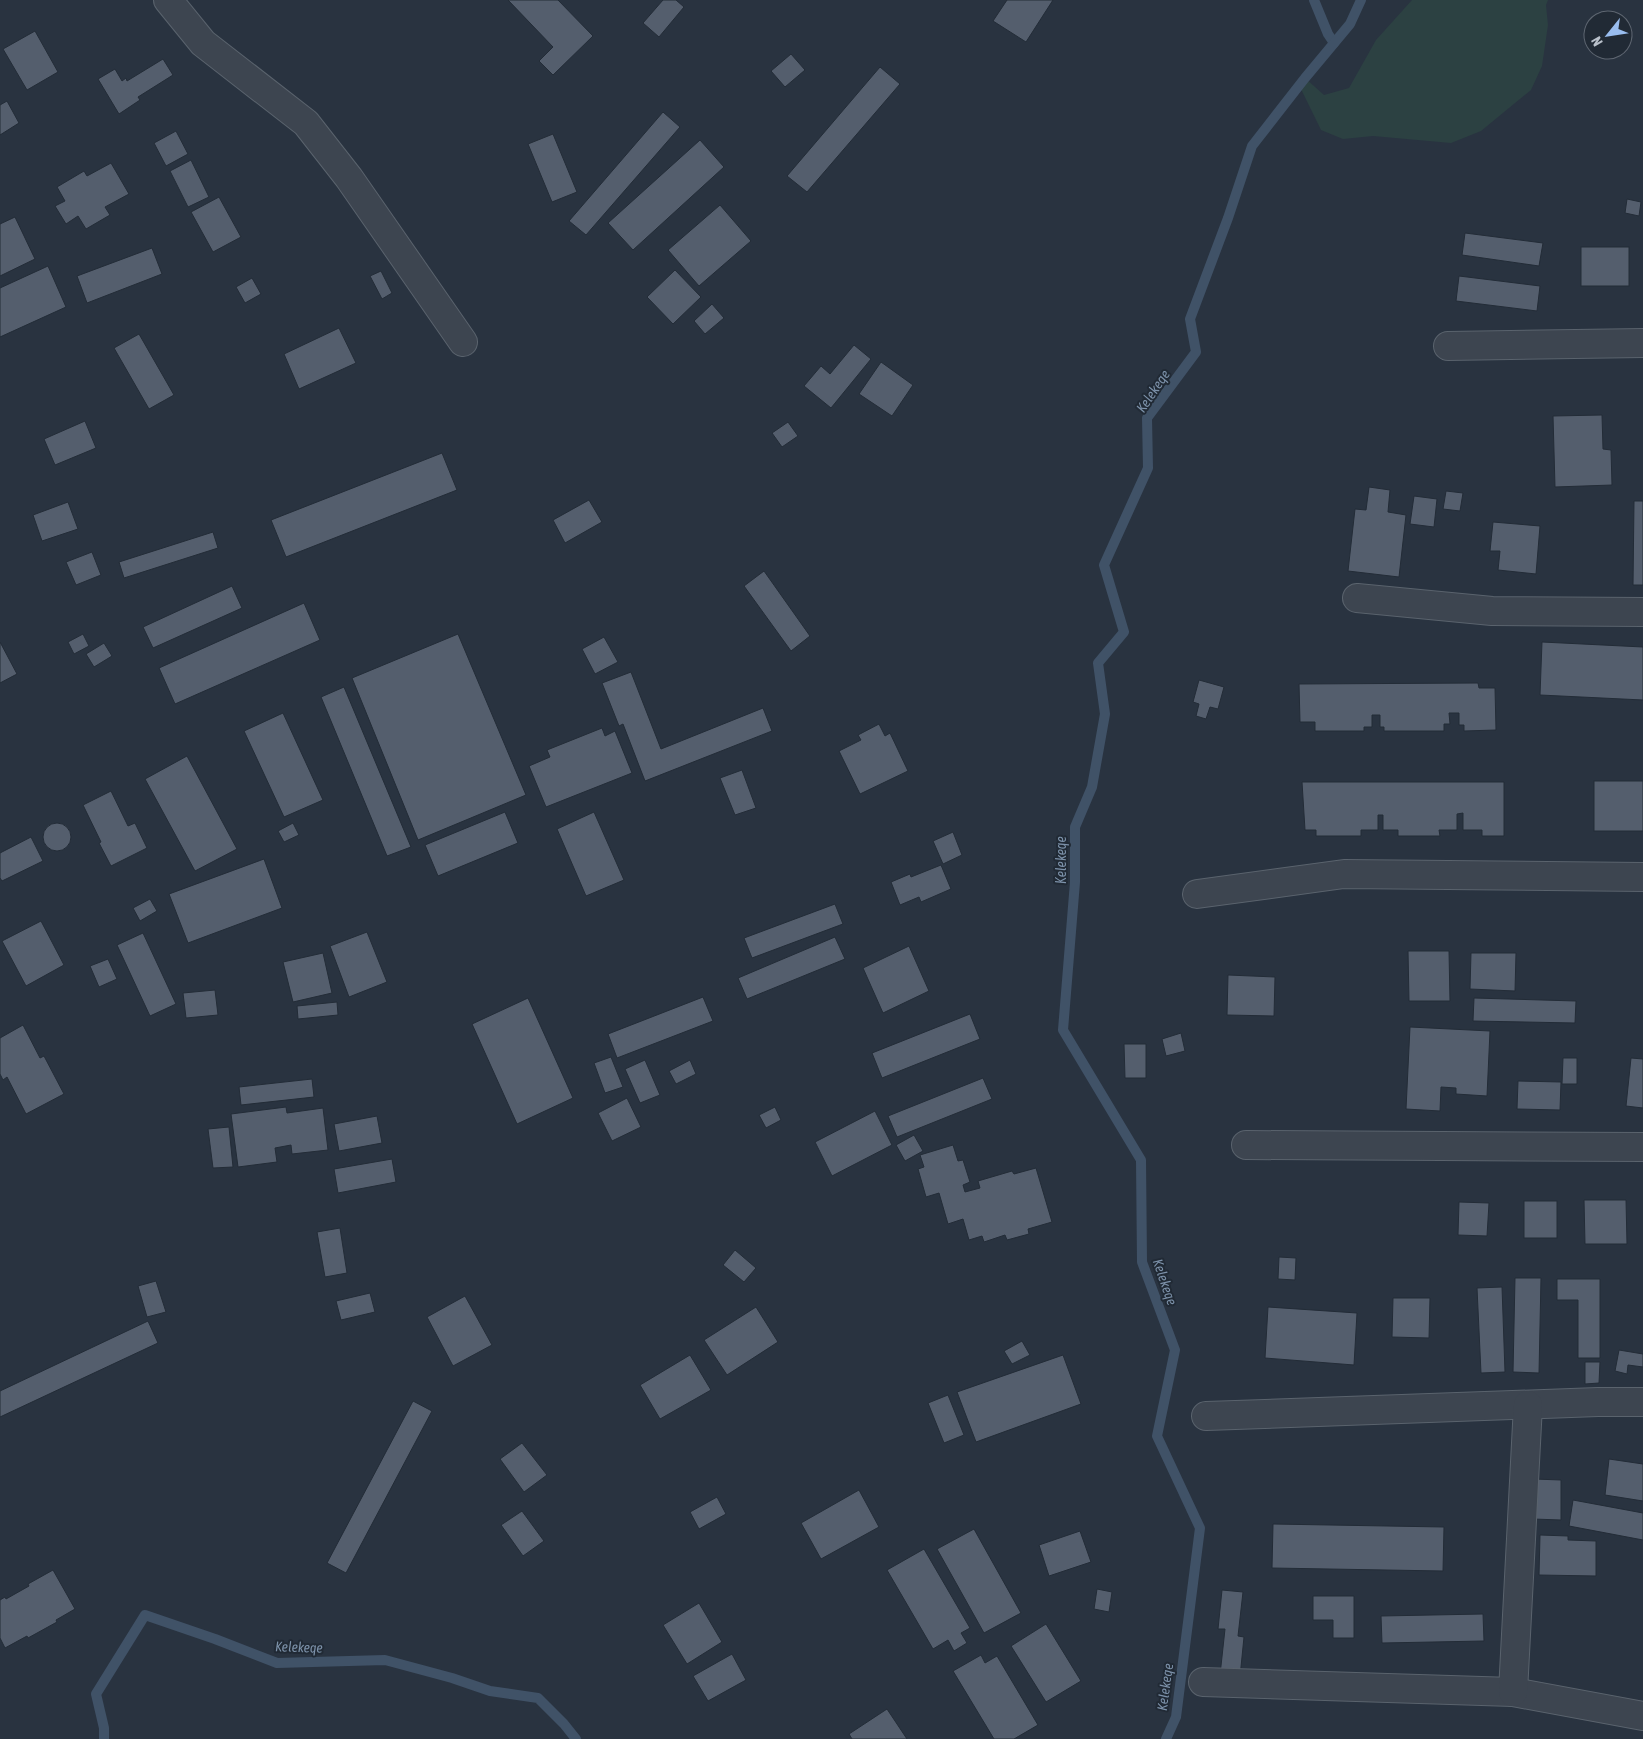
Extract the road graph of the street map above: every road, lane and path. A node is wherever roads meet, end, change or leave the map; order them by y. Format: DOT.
graph roads {
  1 [pos="168,0"];
  2 [pos="463,342"];
  3 [pos="1643,343"];
  4 [pos="1448,346"];
  5 [pos="1357,598"];
  6 [pos="1643,612"];
  7 [pos="1643,877"];
  8 [pos="1197,894"];
  9 [pos="1246,1144"];
  10 [pos="1643,1147"];
  11 [pos="1643,1402"];
  12 [pos="1528,1406"];
  13 [pos="1206,1416"];
  14 [pos="1203,1682"];
  15 [pos="1513,1692"];
  16 [pos="1643,1716"];
  1 -- 2 [label="street"];
  3 -- 4 [label="street"];
  5 -- 6 [label="street"];
  7 -- 8 [label="street"];
  9 -- 10 [label="street"];
  11 -- 12 [label="street"];
  12 -- 13 [label="street"];
  12 -- 15 [label="street"];
  14 -- 15 [label="street"];
  15 -- 16 [label="street"];
}
